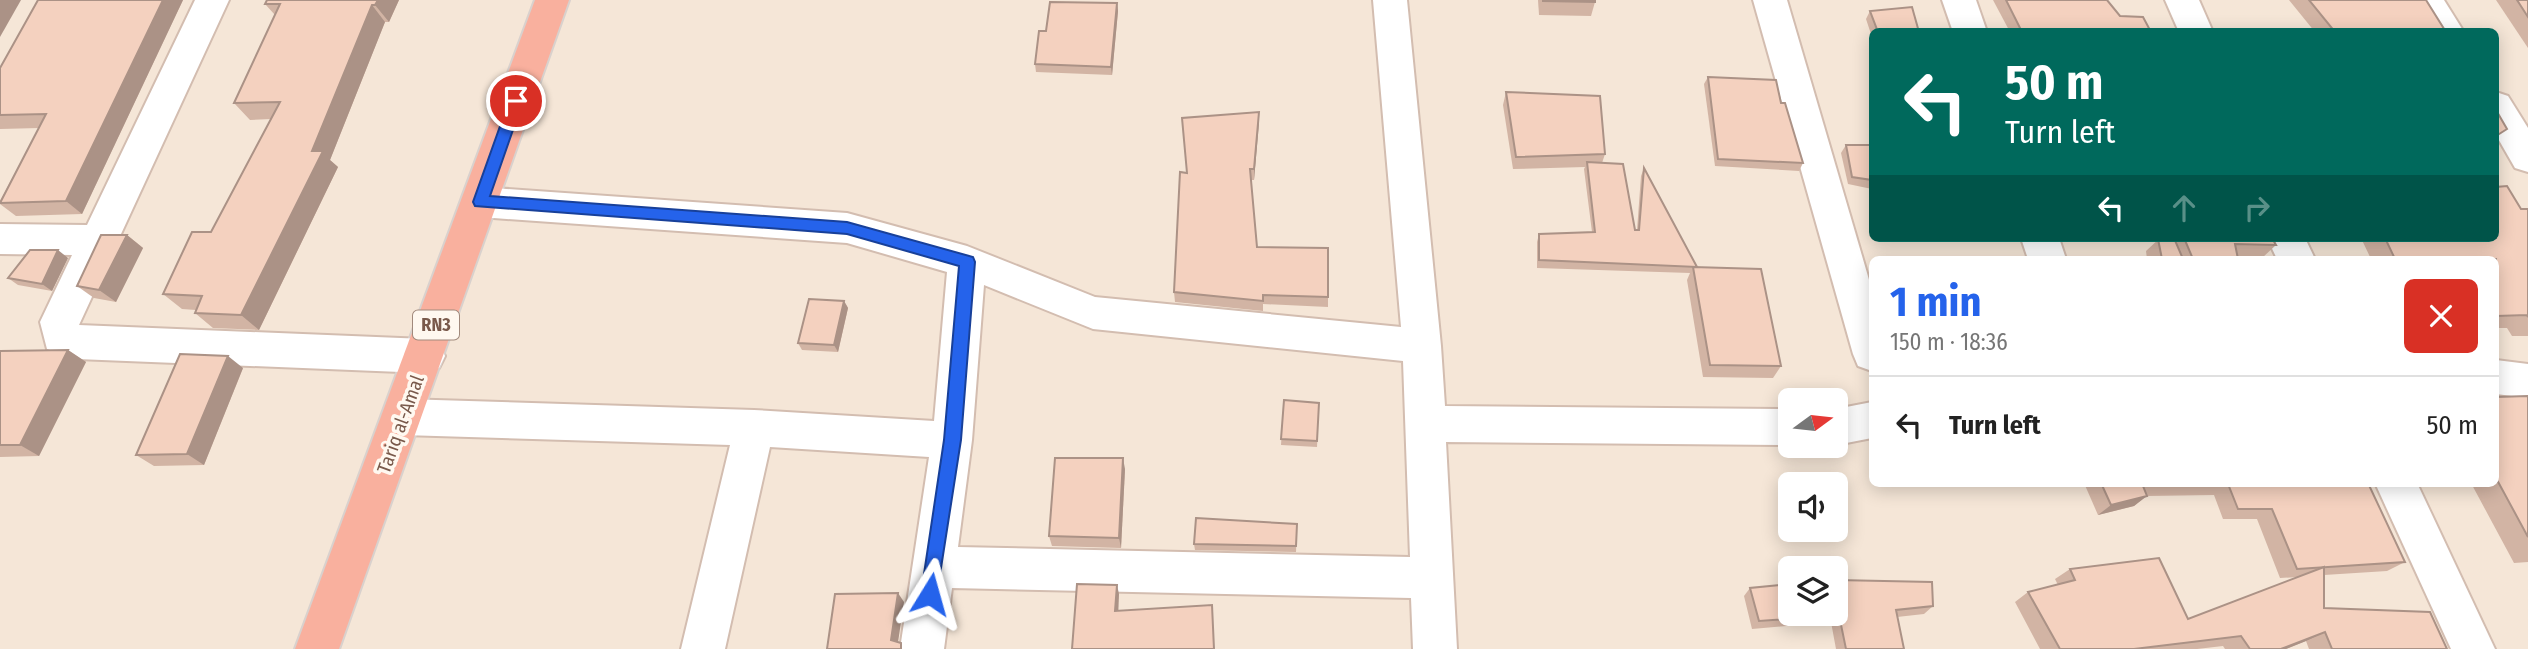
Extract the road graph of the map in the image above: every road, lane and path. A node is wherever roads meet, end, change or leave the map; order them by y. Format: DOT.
graph roads {
  1 [pos="212,0"];
  2 [pos="552,0"];
  3 [pos="1390,0"];
  4 [pos="1770,0"];
  5 [pos="1959,0"];
  6 [pos="2182,0"];
  7 [pos="2427,0"];
  8 [pos="1969,28"];
  9 [pos="2194,28"];
  10 [pos="2444,28"];
  11 [pos="2499,111"];
  12 [pos="2527,154"];
  13 [pos="480,202"];
  14 [pos="0,239"];
  15 [pos="98,240"];
  16 [pos="967,262"];
  17 [pos="1869,339"];
  18 [pos="1422,346"];
  19 [pos="425,356"];
  20 [pos="2499,377"];
  21 [pos="2528,382"];
  22 [pos="403,417"];
  23 [pos="1869,421"];
  24 [pos="1425,424"];
  25 [pos="1848,425"];
  26 [pos="1778,427"];
  27 [pos="754,428"];
  28 [pos="952,440"];
  29 [pos="2398,487"];
  30 [pos="934,567"];
  31 [pos="1432,578"];
  32 [pos="317,649"];
  33 [pos="704,649"];
  34 [pos="922,649"];
  35 [pos="1435,649"];
  36 [pos="2473,649"];
  1 -- 15 [label="street"];
  2 -- 13 [label="highway, Tariq al-Amal / RN3"];
  3 -- 18 [label="street"];
  4 -- 17 [label="street"];
  5 -- 8 [label="street"];
  6 -- 9 [label="street"];
  7 -- 10 [label="street"];
  11 -- 12 [label="street"];
  13 -- 16 [label="street"];
  13 -- 19 [label="highway, Tariq al-Amal / RN3"];
  14 -- 15 [label="street"];
  15 -- 19 [label="street"];
  16 -- 18 [label="street"];
  16 -- 28 [label="street"];
  18 -- 24 [label="street"];
  19 -- 22 [label="highway, Tariq al-Amal / RN3"];
  20 -- 21 [label="street"];
  22 -- 27 [label="street"];
  22 -- 32 [label="highway, Tariq al-Amal / RN3"];
  23 -- 25 [label="street"];
  24 -- 26 [label="street"];
  24 -- 31 [label="street"];
  27 -- 28 [label="street"];
  27 -- 33 [label="street"];
  28 -- 30 [label="street"];
  29 -- 36 [label="street"];
  30 -- 31 [label="street"];
  30 -- 34 [label="street"];
  31 -- 35 [label="street"];
}
